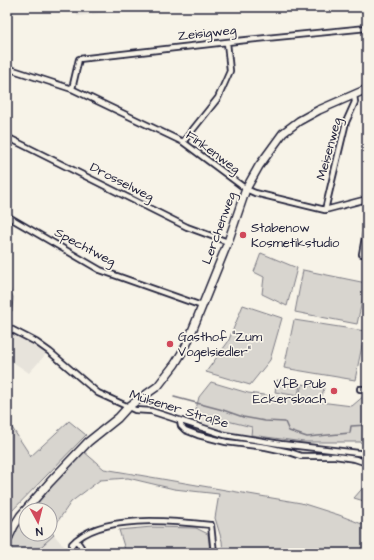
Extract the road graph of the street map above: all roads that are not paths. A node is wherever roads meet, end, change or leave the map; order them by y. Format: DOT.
graph roads {
  1 [pos="367,28"];
  2 [pos="227,42"];
  3 [pos="7,68"];
  4 [pos="72,89"];
  5 [pos="367,89"];
  6 [pos="354,95"];
  7 [pos="7,138"];
  8 [pos="184,142"];
  9 [pos="246,189"];
  10 [pos="367,199"];
  11 [pos="324,210"];
  12 [pos="7,216"];
  13 [pos="367,226"];
  14 [pos="228,242"];
  15 [pos="362,254"];
  16 [pos="202,306"];
  17 [pos="7,327"];
  18 [pos="360,389"];
  19 [pos="367,389"];
  20 [pos="128,407"];
  21 [pos="180,421"];
  22 [pos="367,454"];
  23 [pos="367,463"];
  24 [pos="76,540"];
  25 [pos="7,541"];
  26 [pos="214,553"];
  1 -- 2 [label="street, Zeisigweg"];
  2 -- 4 [label="street, Zeisigweg"];
  2 -- 8 [label="street"];
  3 -- 4 [label="street, Finkenweg"];
  4 -- 8 [label="street, Finkenweg"];
  5 -- 6 [label="street, Lerchenweg"];
  6 -- 9 [label="street, Lerchenweg"];
  6 -- 11 [label="street, Meisenweg"];
  7 -- 14 [label="street, Drosselweg"];
  8 -- 9 [label="street, Finkenweg"];
  9 -- 11 [label="street, Finkenweg"];
  9 -- 14 [label="street, Lerchenweg"];
  10 -- 11 [label="street, Finkenweg"];
  12 -- 16 [label="street, Spechtweg"];
  13 -- 15 [label="street"];
  14 -- 16 [label="street, Lerchenweg"];
  16 -- 20 [label="street, Lerchenweg"];
  17 -- 20 [label="street, Mülsener Straße"];
  18 -- 19 [label="street"];
  20 -- 21 [label="street, Mülsener Straße"];
  20 -- 25 [label="street, Lerchenweg"];
  21 -- 22 [label="street, Mülsener Straße"];
  21 -- 23 [label="street"];
  24 -- 26 [label="street"];
}
